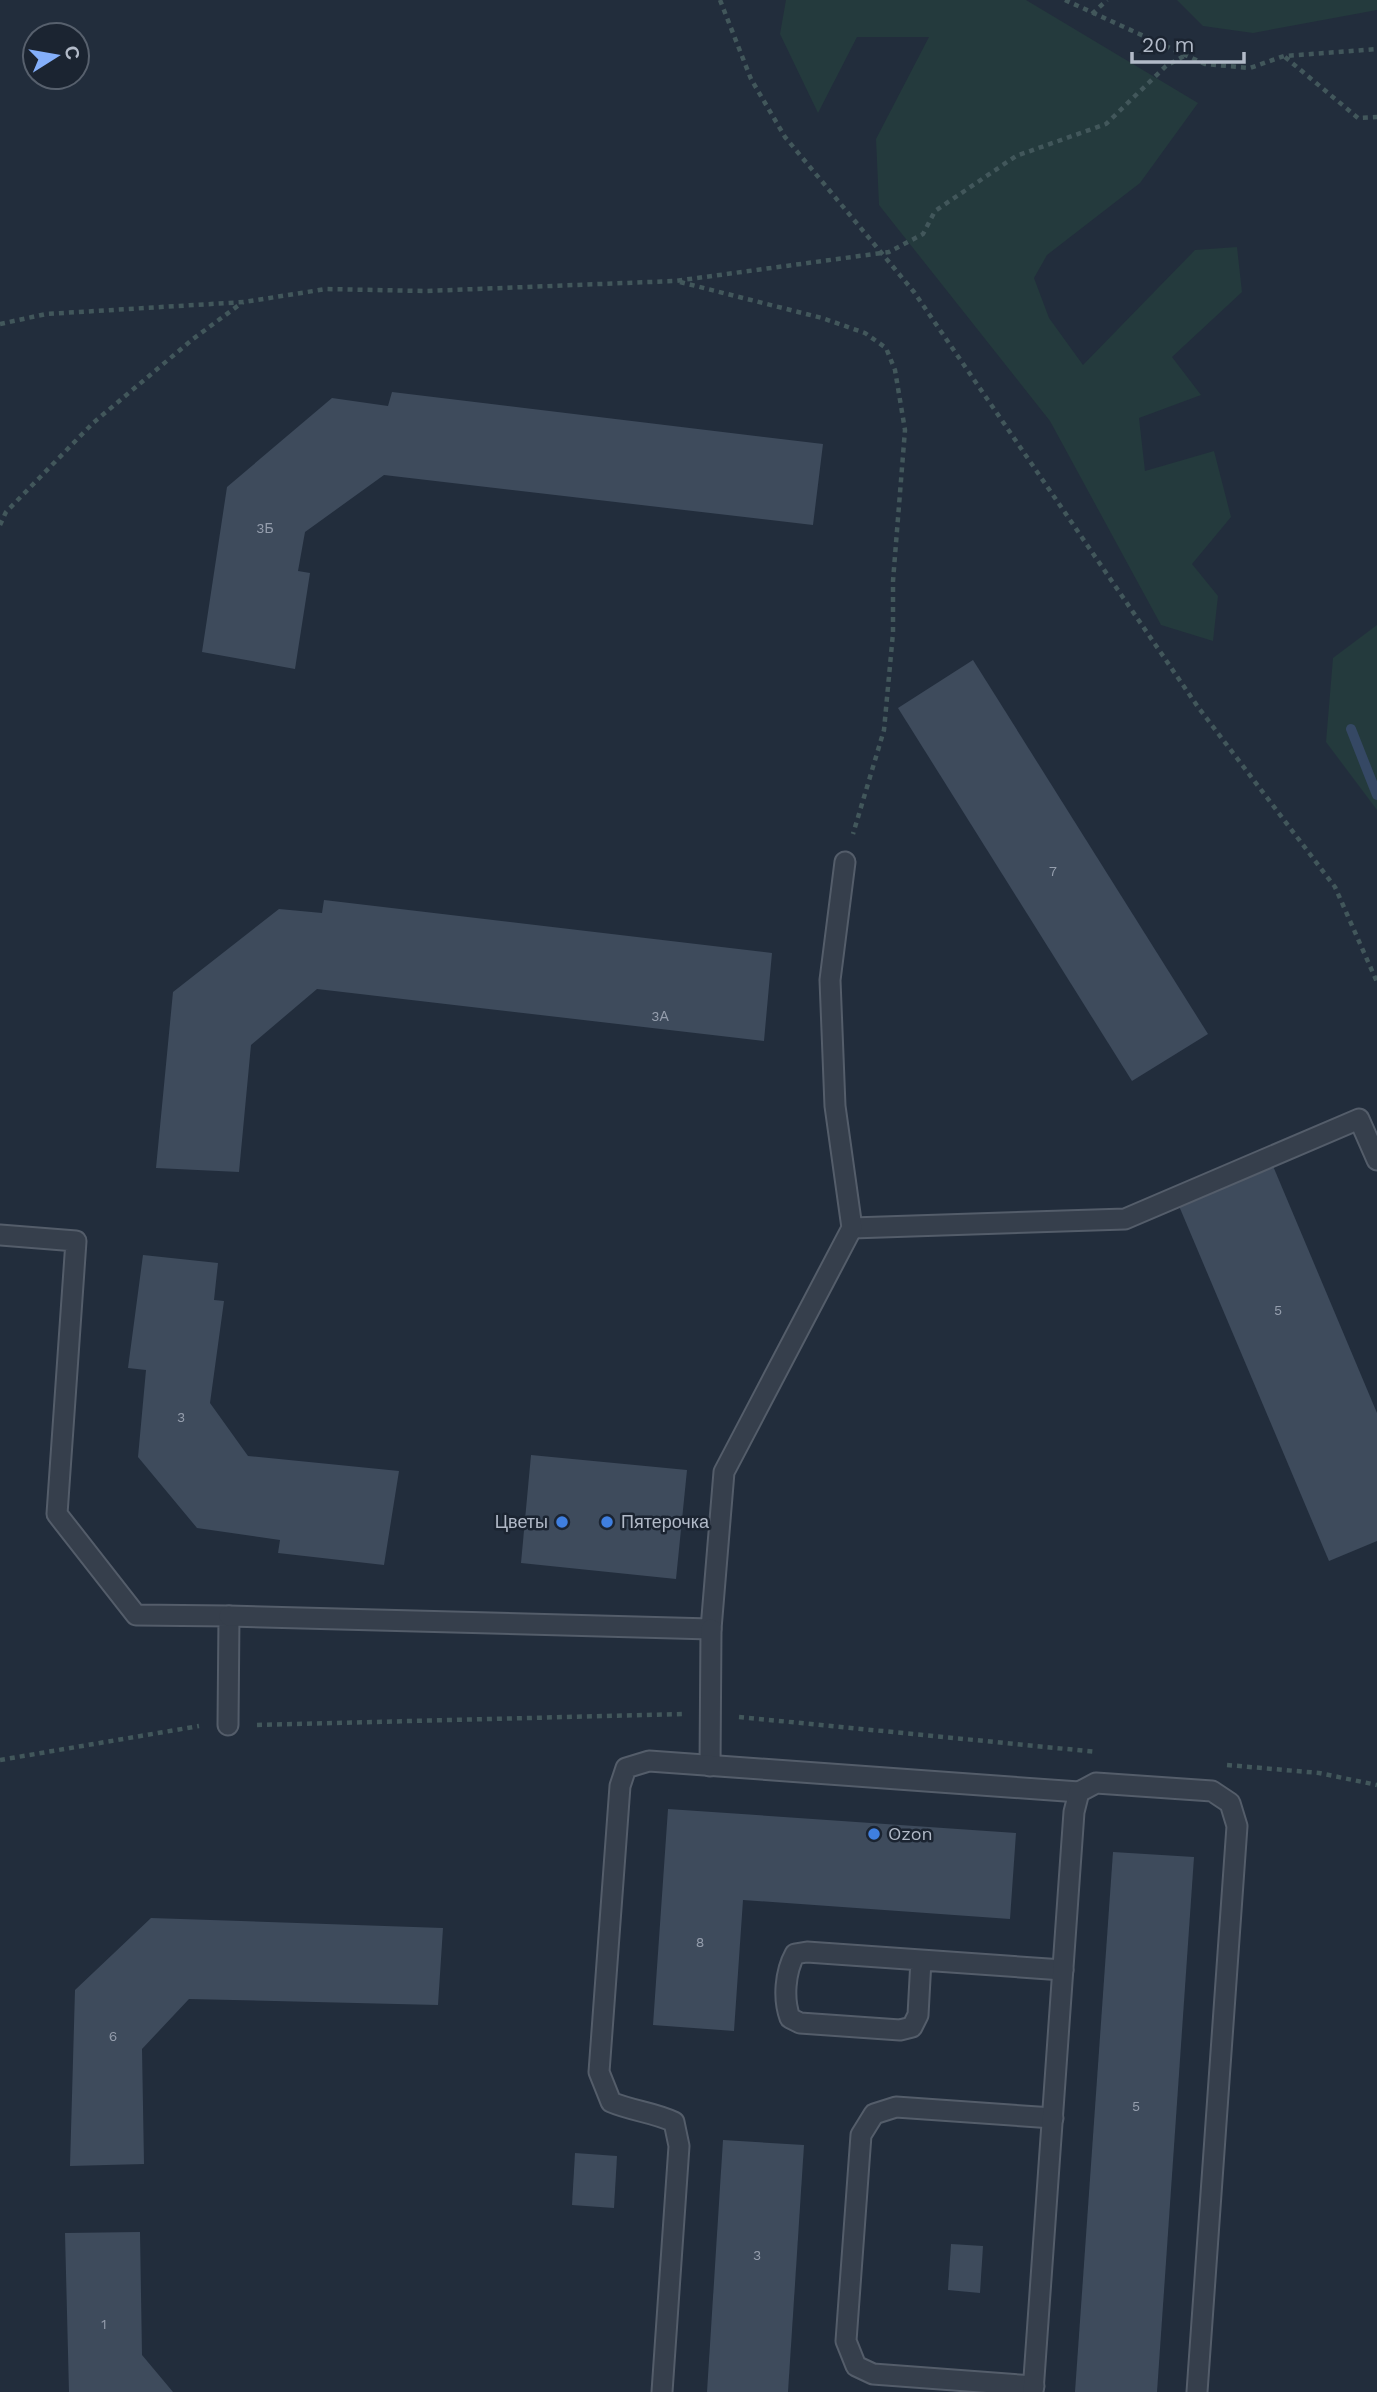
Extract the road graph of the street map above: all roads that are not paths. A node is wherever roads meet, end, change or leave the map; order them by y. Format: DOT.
graph roads {
  1 [pos="845,862"];
  2 [pos="1377,1160"];
  3 [pos="852,1227"];
  4 [pos="0,1235"];
  5 [pos="229,1616"];
  6 [pos="711,1629"];
  7 [pos="228,1725"];
  8 [pos="710,1766"];
  9 [pos="1079,1792"];
  10 [pos="921,1961"];
  11 [pos="1063,1970"];
  12 [pos="1053,2118"];
  13 [pos="1034,2389"];
  14 [pos="662,2392"];
  15 [pos="1197,2392"];
  1 -- 3 [label="lane"];
  2 -- 3 [label="lane"];
  3 -- 6 [label="lane"];
  4 -- 5 [label="lane"];
  5 -- 6 [label="lane"];
  5 -- 7 [label="lane"];
  6 -- 8 [label="lane"];
  8 -- 9 [label="lane"];
  8 -- 14 [label="lane"];
  9 -- 11 [label="lane"];
  9 -- 15 [label="lane"];
  10 -- 10 [label="lane"];
  10 -- 11 [label="lane"];
  11 -- 12 [label="lane"];
  12 -- 13 [label="lane"];
  12 -- 13 [label="lane"];
}
